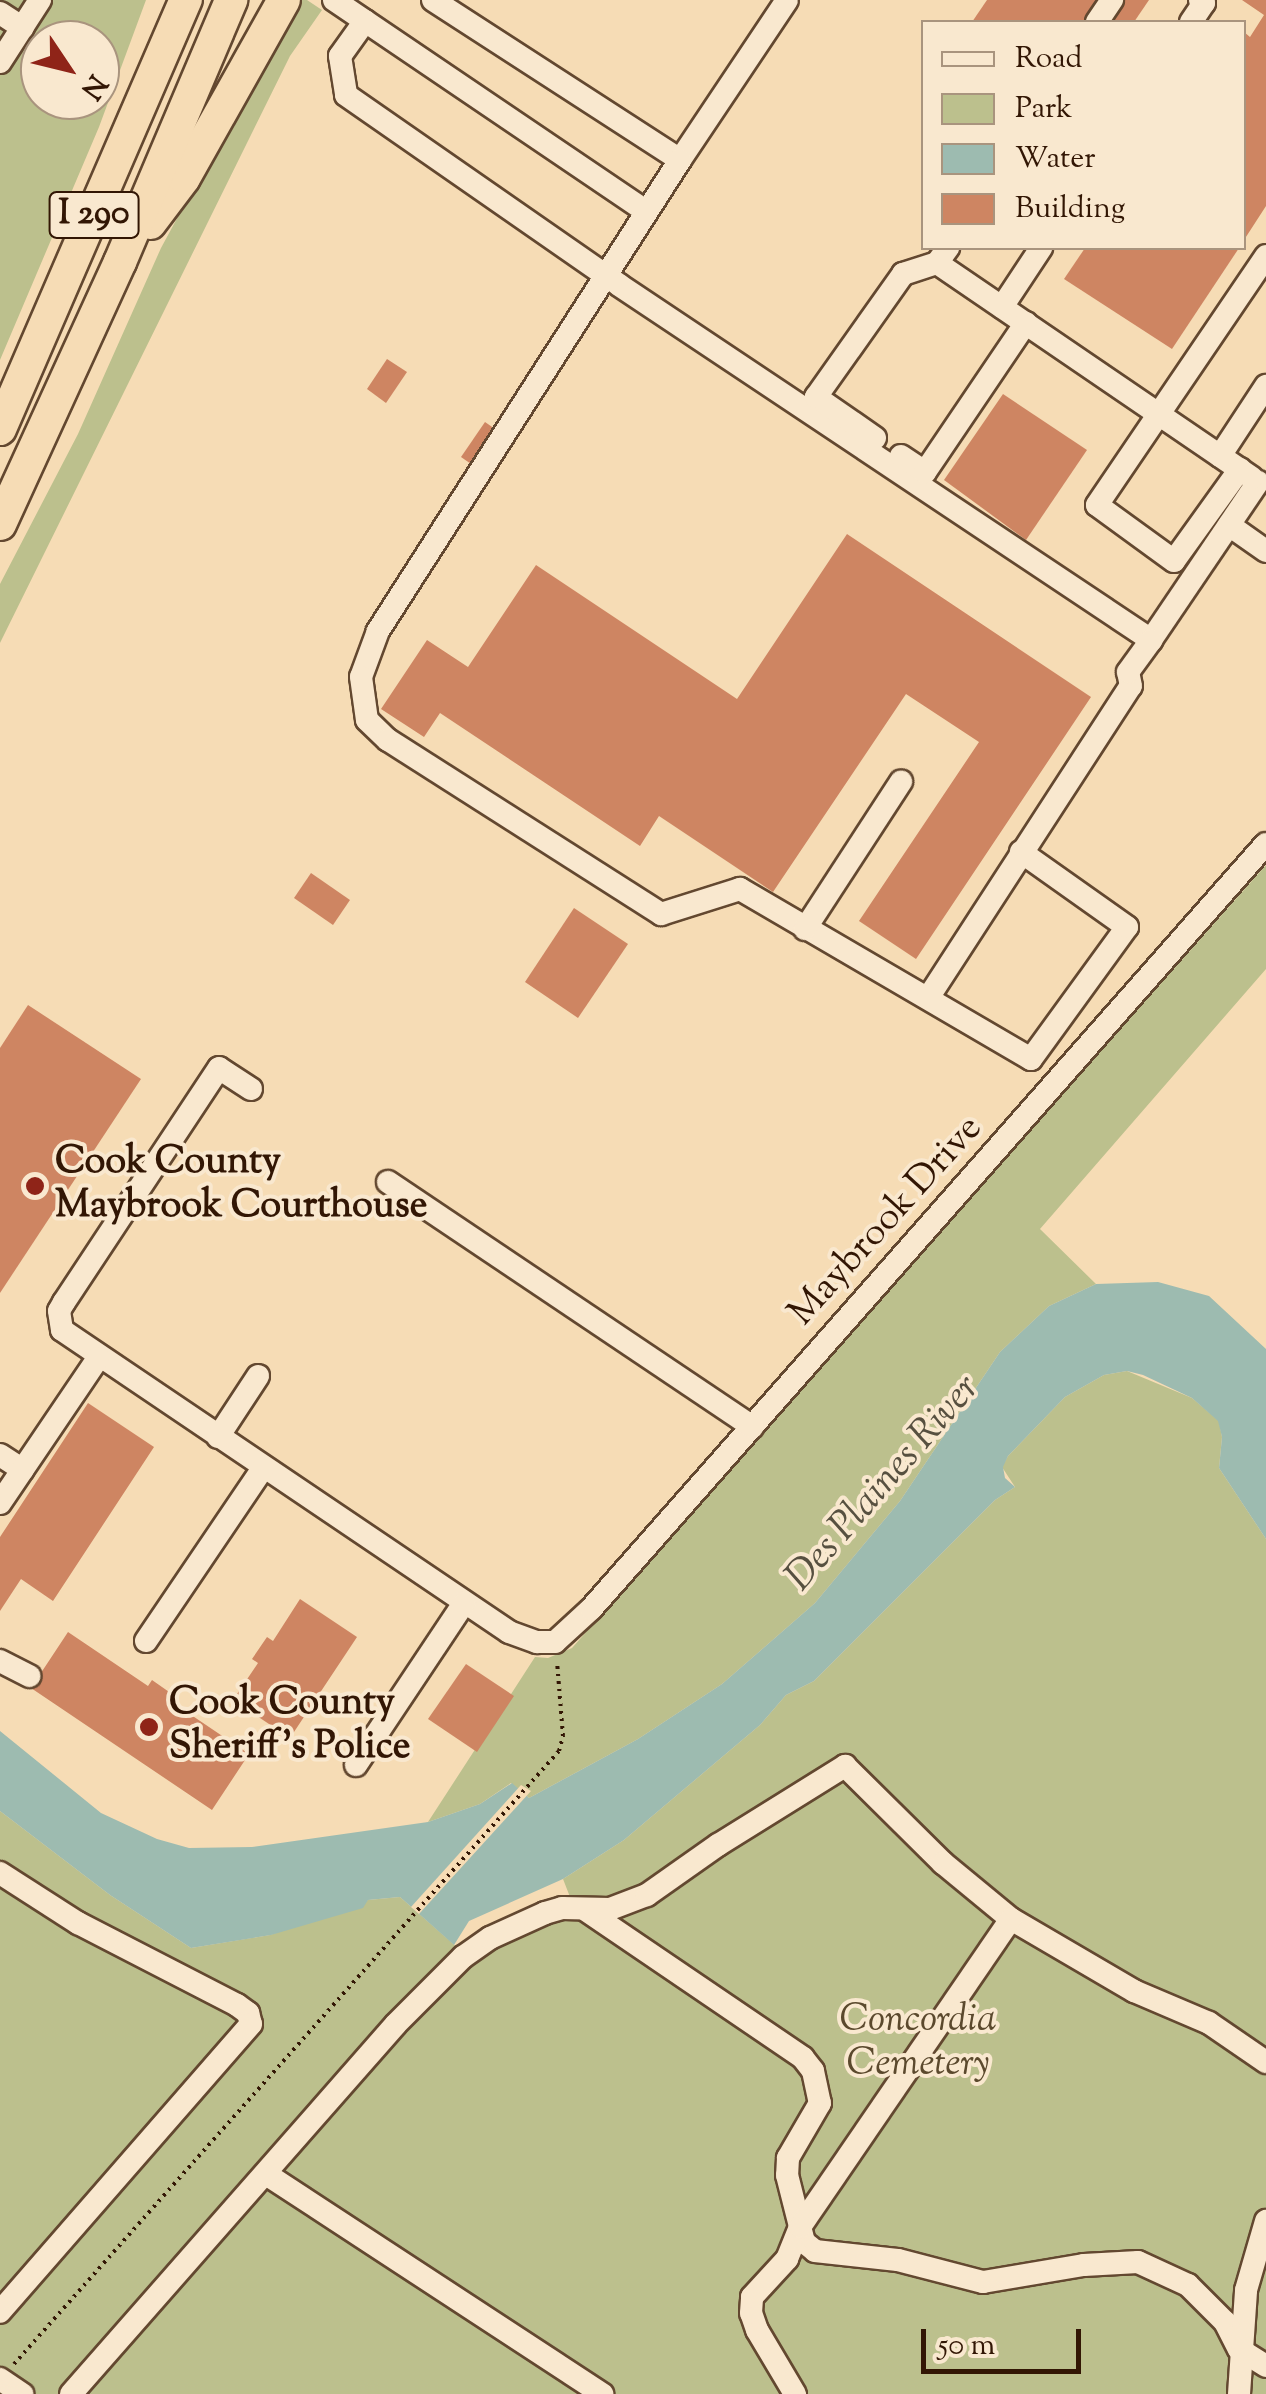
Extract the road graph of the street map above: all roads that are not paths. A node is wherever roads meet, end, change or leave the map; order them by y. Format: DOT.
graph roads {
  1 [pos="231,0"];
  2 [pos="284,0"];
  3 [pos="334,0"];
  4 [pos="433,0"];
  5 [pos="787,0"];
  6 [pos="1200,0"];
  7 [pos="181,6"];
  8 [pos="1192,20"];
  9 [pos="365,21"];
  10 [pos="20,31"];
  11 [pos="0,62"];
  12 [pos="680,160"];
  13 [pos="646,211"];
  14 [pos="1041,250"];
  15 [pos="942,255"];
  16 [pos="1266,256"];
  17 [pos="120,262"];
  18 [pos="606,275"];
  19 [pos="1002,307"];
  20 [pos="1026,323"];
  21 [pos="1266,386"];
  22 [pos="1159,414"];
  23 [pos="0,428"];
  24 [pos="1220,456"];
  25 [pos="1254,479"];
  26 [pos="0,524"];
  27 [pos="1229,525"];
  28 [pos="1266,550"];
  29 [pos="1150,640"];
  30 [pos="901,782"];
  31 [pos="1266,844"];
  32 [pos="1021,852"];
  33 [pos="805,930"];
  34 [pos="928,998"];
  35 [pos="251,1089"];
  36 [pos="388,1182"];
  37 [pos="98,1358"];
  38 [pos="258,1376"];
  39 [pos="752,1427"];
  40 [pos="218,1437"];
  41 [pos="0,1455"];
  42 [pos="263,1468"];
  43 [pos="23,1470"];
  44 [pos="0,1504"];
  45 [pos="464,1603"];
  46 [pos="146,1642"];
  47 [pos="0,1661"];
  48 [pos="29,1676"];
  49 [pos="356,1765"];
  50 [pos="0,1873"];
  51 [pos="586,1912"];
  52 [pos="1010,1919"];
  53 [pos="1266,2062"];
  54 [pos="266,2174"];
  55 [pos="1266,2221"];
  56 [pos="800,2226"];
  57 [pos="0,2312"];
  58 [pos="1239,2348"];
  59 [pos="1266,2366"];
  60 [pos="0,2380"];
  61 [pos="22,2394"];
  62 [pos="71,2394"];
  63 [pos="602,2394"];
  64 [pos="795,2394"];
  65 [pos="1239,2394"];
  1 -- 17 [label="highway, I 290"];
  2 -- 17 [label="highway"];
  3 -- 9 [label="street"];
  4 -- 12 [label="street"];
  5 -- 12 [label="street"];
  6 -- 8 [label="street"];
  7 -- 23 [label="highway, I 290"];
  9 -- 13 [label="street"];
  9 -- 18 [label="street"];
  10 -- 11 [label="street"];
  12 -- 13 [label="street"];
  13 -- 18 [label="street"];
  14 -- 19 [label="street"];
  15 -- 19 [label="street"];
  15 -- 20 [label="street"];
  16 -- 22 [label="street"];
  17 -- 26 [label="highway, I 290"];
  18 -- 29 [label="street"];
  18 -- 33 [label="street"];
  19 -- 20 [label="street"];
  20 -- 22 [label="street"];
  21 -- 24 [label="street"];
  22 -- 24 [label="street"];
  22 -- 25 [label="street"];
  24 -- 25 [label="street"];
  25 -- 27 [label="street"];
  27 -- 28 [label="street"];
  27 -- 29 [label="street"];
  29 -- 32 [label="street"];
  30 -- 33 [label="street"];
  31 -- 39 [label="street, Maybrook Drive"];
  32 -- 34 [label="street"];
  32 -- 34 [label="street"];
  33 -- 34 [label="street"];
  35 -- 37 [label="street"];
  36 -- 39 [label="street"];
  37 -- 40 [label="street"];
  37 -- 43 [label="street"];
  38 -- 40 [label="street"];
  39 -- 45 [label="street, Maybrook Drive"];
  40 -- 42 [label="street"];
  41 -- 43 [label="street"];
  42 -- 45 [label="street"];
  42 -- 46 [label="street"];
  43 -- 44 [label="street"];
  45 -- 49 [label="street"];
  47 -- 48 [label="street"];
  50 -- 57 [label="street"];
  51 -- 52 [label="street"];
  51 -- 54 [label="street"];
  51 -- 56 [label="street"];
  52 -- 53 [label="street"];
  52 -- 56 [label="street"];
  54 -- 62 [label="street"];
  54 -- 63 [label="street"];
  55 -- 58 [label="street"];
  56 -- 58 [label="street"];
  56 -- 64 [label="street"];
  58 -- 59 [label="street"];
  58 -- 65 [label="street"];
  60 -- 61 [label="street"];
}
